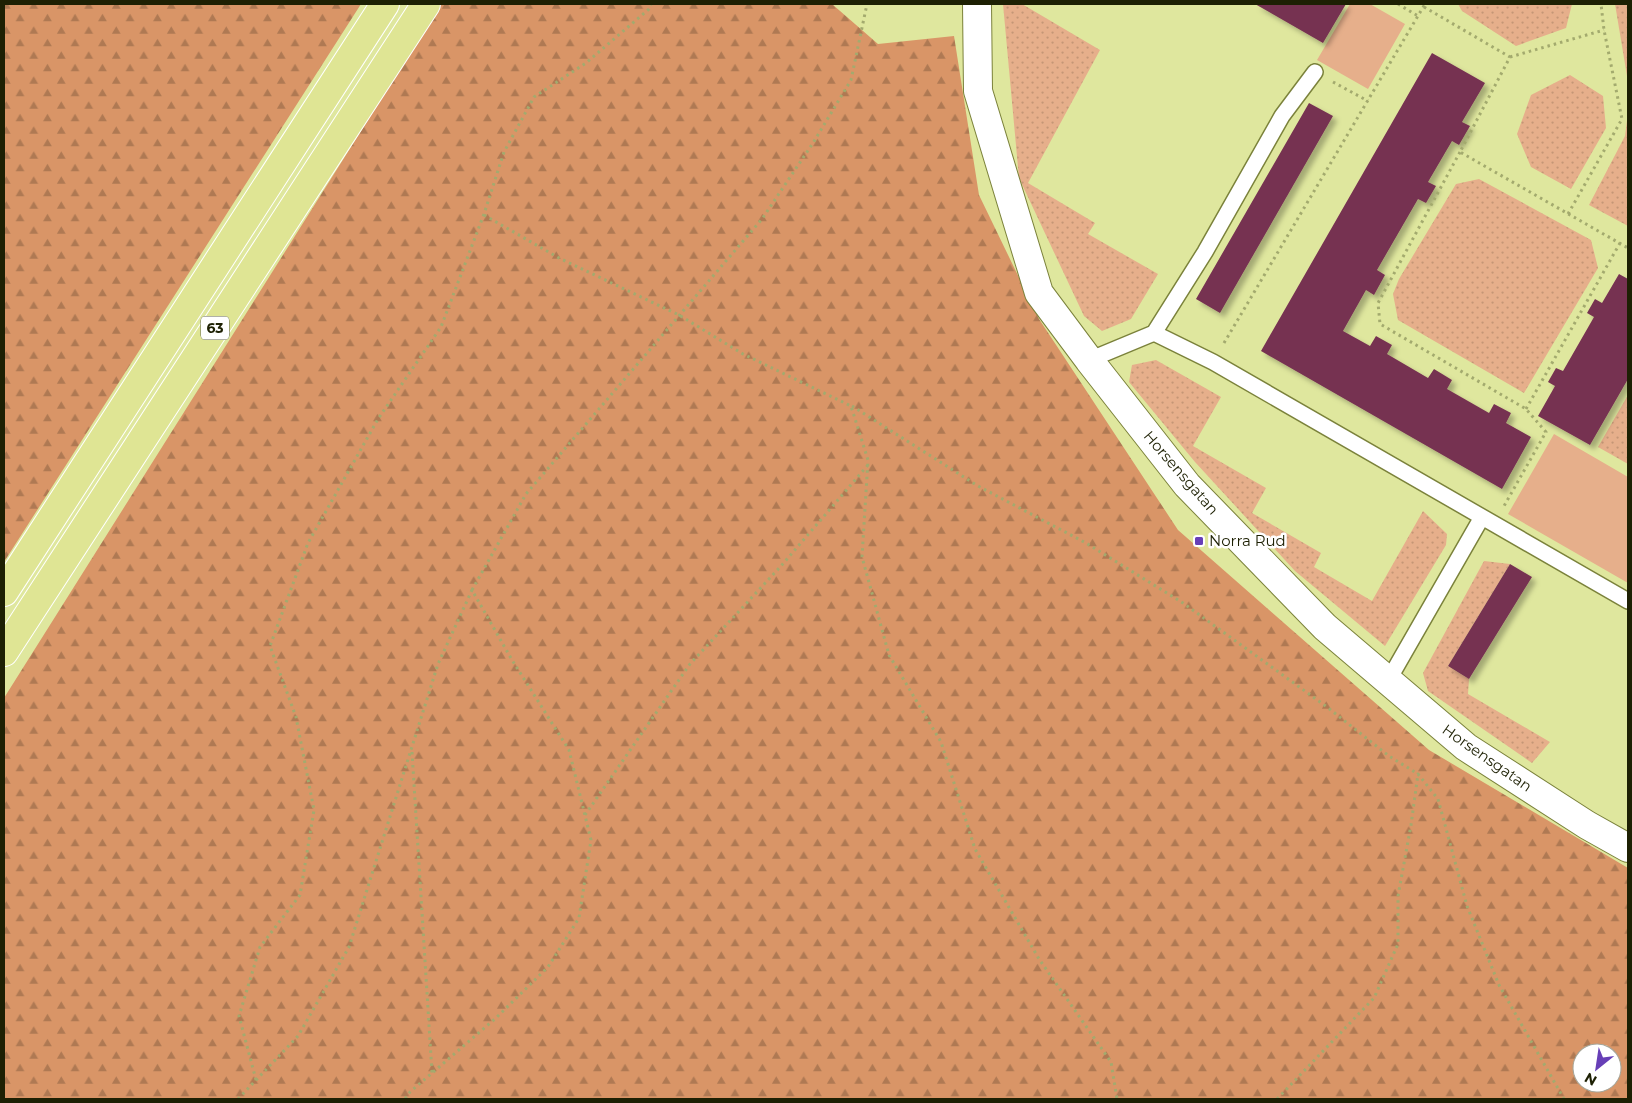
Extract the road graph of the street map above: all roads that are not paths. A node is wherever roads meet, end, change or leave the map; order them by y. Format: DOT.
graph roads {
  1 [pos="385,4"];
  2 [pos="426,4"];
  3 [pos="977,4"];
  4 [pos="1315,72"];
  5 [pos="1154,333"];
  6 [pos="1089,360"];
  7 [pos="1488,520"];
  8 [pos="4,592"];
  9 [pos="1628,601"];
  10 [pos="4,652"];
  11 [pos="1388,681"];
  12 [pos="1628,848"];
  1 -- 8 [label="main road, 63"];
  2 -- 10 [label="main road, 63"];
  3 -- 6 [label="street, Horsensgatan"];
  4 -- 5 [label="lane"];
  5 -- 6 [label="lane"];
  5 -- 7 [label="lane"];
  6 -- 11 [label="street, Horsensgatan"];
  7 -- 9 [label="lane"];
  7 -- 11 [label="lane"];
  11 -- 12 [label="street, Horsensgatan"];
}
